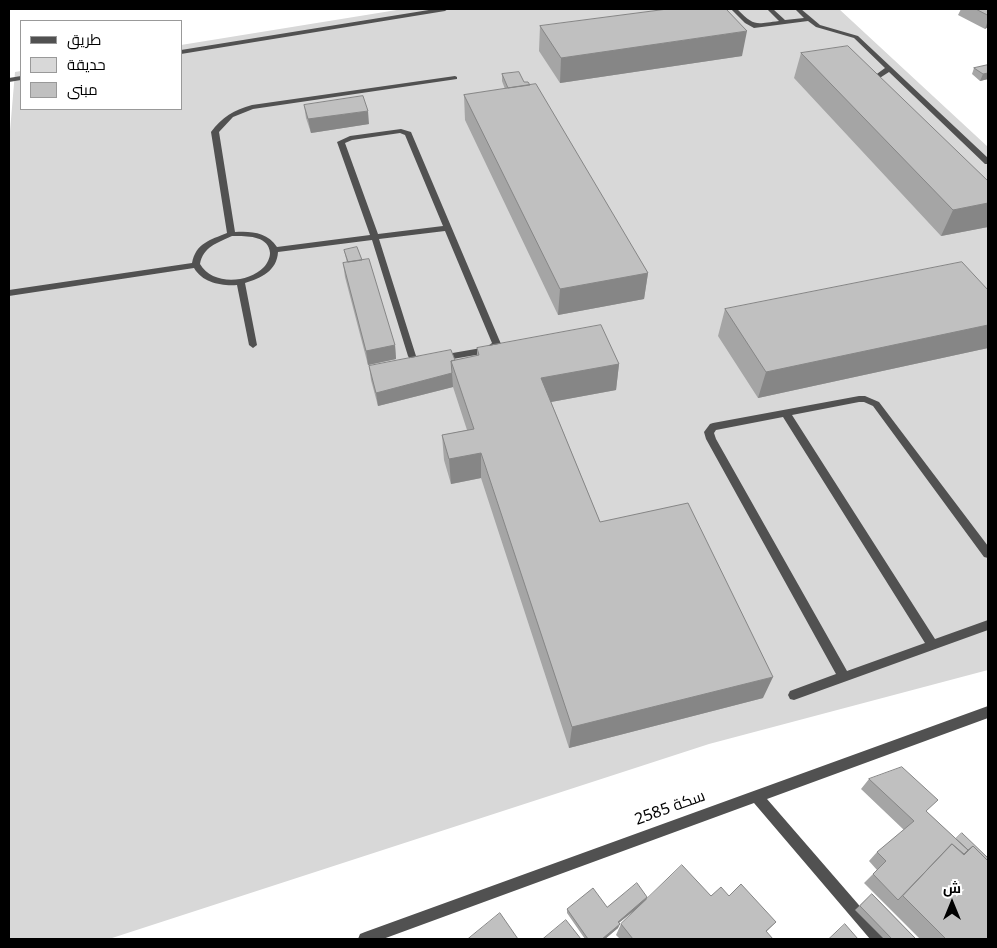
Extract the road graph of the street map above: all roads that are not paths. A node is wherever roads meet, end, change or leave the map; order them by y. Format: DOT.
graph roads {
  1 [pos="445,9"];
  2 [pos="734,9"];
  3 [pos="770,9"];
  4 [pos="798,9"];
  5 [pos="808,19"];
  6 [pos="784,22"];
  7 [pos="182,52"];
  8 [pos="890,68"];
  9 [pos="456,78"];
  10 [pos="872,92"];
  11 [pos="988,162"];
  12 [pos="448,228"];
  13 [pos="231,234"];
  14 [pos="375,238"];
  15 [pos="275,250"];
  16 [pos="195,264"];
  17 [pos="241,282"];
  18 [pos="9,294"];
  19 [pos="253,345"];
  20 [pos="785,413"];
  21 [pos="988,554"];
  22 [pos="988,625"];
  23 [pos="933,645"];
  24 [pos="844,677"];
  25 [pos="794,695"];
  26 [pos="988,712"];
  27 [pos="756,796"];
  28 [pos="365,939"];
  29 [pos="879,939"];
  1 -- 7 [label="street"];
  2 -- 6 [label="street"];
  3 -- 6 [label="street"];
  4 -- 5 [label="street"];
  5 -- 6 [label="street"];
  5 -- 8 [label="street"];
  8 -- 10 [label="street"];
  8 -- 11 [label="street"];
  9 -- 13 [label="street"];
  12 -- 14 [label="street"];
  12 -- 14 [label="street"];
  12 -- 14 [label="street"];
  13 -- 15 [label="street"];
  13 -- 16 [label="street"];
  14 -- 15 [label="street"];
  15 -- 17 [label="street"];
  16 -- 17 [label="street"];
  16 -- 18 [label="street"];
  17 -- 19 [label="street"];
  20 -- 21 [label="street"];
  20 -- 23 [label="street"];
  20 -- 24 [label="street"];
  22 -- 23 [label="street"];
  23 -- 24 [label="street"];
  24 -- 25 [label="street"];
  26 -- 27 [label="street, سكة 2585"];
  27 -- 28 [label="street, سكة 2585"];
  27 -- 29 [label="street"];
}
